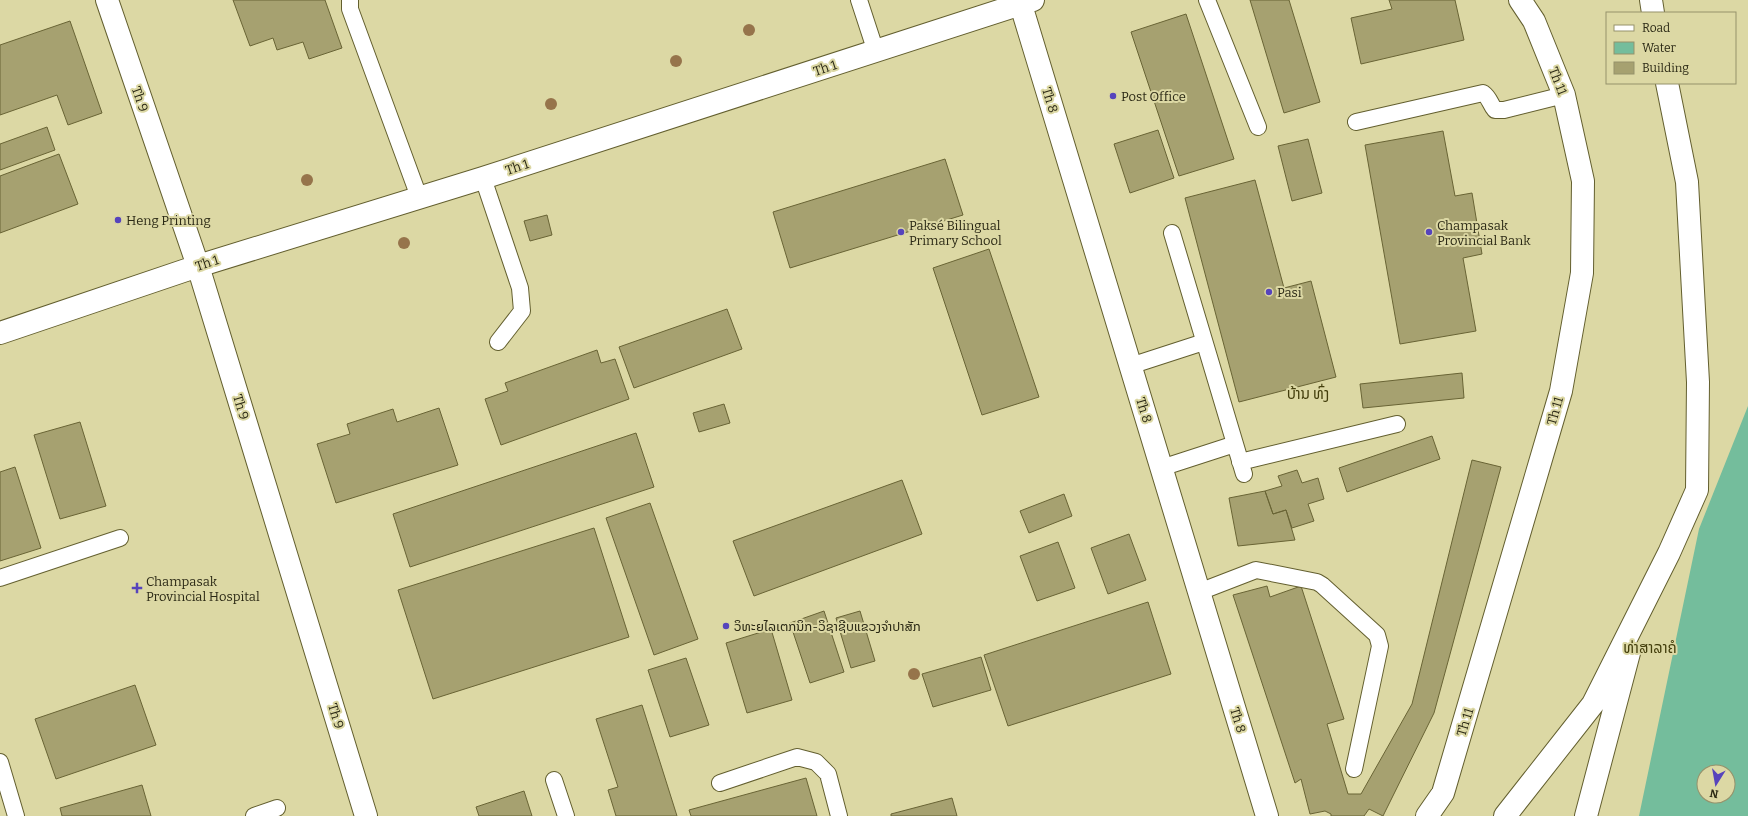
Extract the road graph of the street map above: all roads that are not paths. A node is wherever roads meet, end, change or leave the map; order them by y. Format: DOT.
graph roads {
  1 [pos="106,0"];
  2 [pos="350,0"];
  3 [pos="859,0"];
  4 [pos="1207,0"];
  5 [pos="1520,0"];
  6 [pos="1651,0"];
  7 [pos="1027,2"];
  8 [pos="1653,12"];
  9 [pos="876,52"];
  10 [pos="1667,84"];
  11 [pos="1564,95"];
  12 [pos="1356,122"];
  13 [pos="1258,127"];
  14 [pos="483,178"];
  15 [pos="419,196"];
  16 [pos="1172,233"];
  17 [pos="198,266"];
  18 [pos="0,333"];
  19 [pos="498,342"];
  20 [pos="1204,342"];
  21 [pos="1130,366"];
  22 [pos="1397,424"];
  23 [pos="1235,444"];
  24 [pos="1161,468"];
  25 [pos="120,538"];
  26 [pos="0,578"];
  27 [pos="1199,592"];
  28 [pos="1640,612"];
  29 [pos="0,762"];
  30 [pos="1354,768"];
  31 [pos="554,780"];
  32 [pos="720,783"];
  33 [pos="277,808"];
  34 [pos="16,816"];
  35 [pos="254,816"];
  36 [pos="366,816"];
  37 [pos="566,816"];
  38 [pos="839,816"];
  39 [pos="1267,816"];
  40 [pos="1427,816"];
  41 [pos="1505,816"];
  42 [pos="1586,816"];
  1 -- 17 [label="street, Th 9"];
  2 -- 15 [label="lane"];
  3 -- 9 [label="lane"];
  4 -- 13 [label="lane"];
  5 -- 11 [label="street, Th 11"];
  6 -- 8 [label="street"];
  7 -- 9 [label="street, Th 1"];
  7 -- 21 [label="street, Th 8"];
  9 -- 14 [label="street, Th 1"];
  10 -- 28 [label="street"];
  11 -- 12 [label="lane"];
  11 -- 40 [label="street, Th 11"];
  14 -- 15 [label="street, Th 1"];
  14 -- 19 [label="lane"];
  15 -- 17 [label="street, Th 1"];
  16 -- 20 [label="lane"];
  17 -- 18 [label="street, Th 1"];
  17 -- 36 [label="street, Th 9"];
  20 -- 21 [label="lane"];
  20 -- 23 [label="lane"];
  21 -- 24 [label="street, Th 8"];
  22 -- 23 [label="lane"];
  23 -- 24 [label="lane"];
  24 -- 27 [label="street, Th 8"];
  25 -- 26 [label="lane"];
  27 -- 30 [label="lane"];
  27 -- 39 [label="street, Th 8"];
  28 -- 41 [label="street"];
  28 -- 42 [label="street"];
  29 -- 34 [label="lane"];
  31 -- 37 [label="lane"];
  32 -- 38 [label="lane"];
  33 -- 35 [label="lane"];
}
